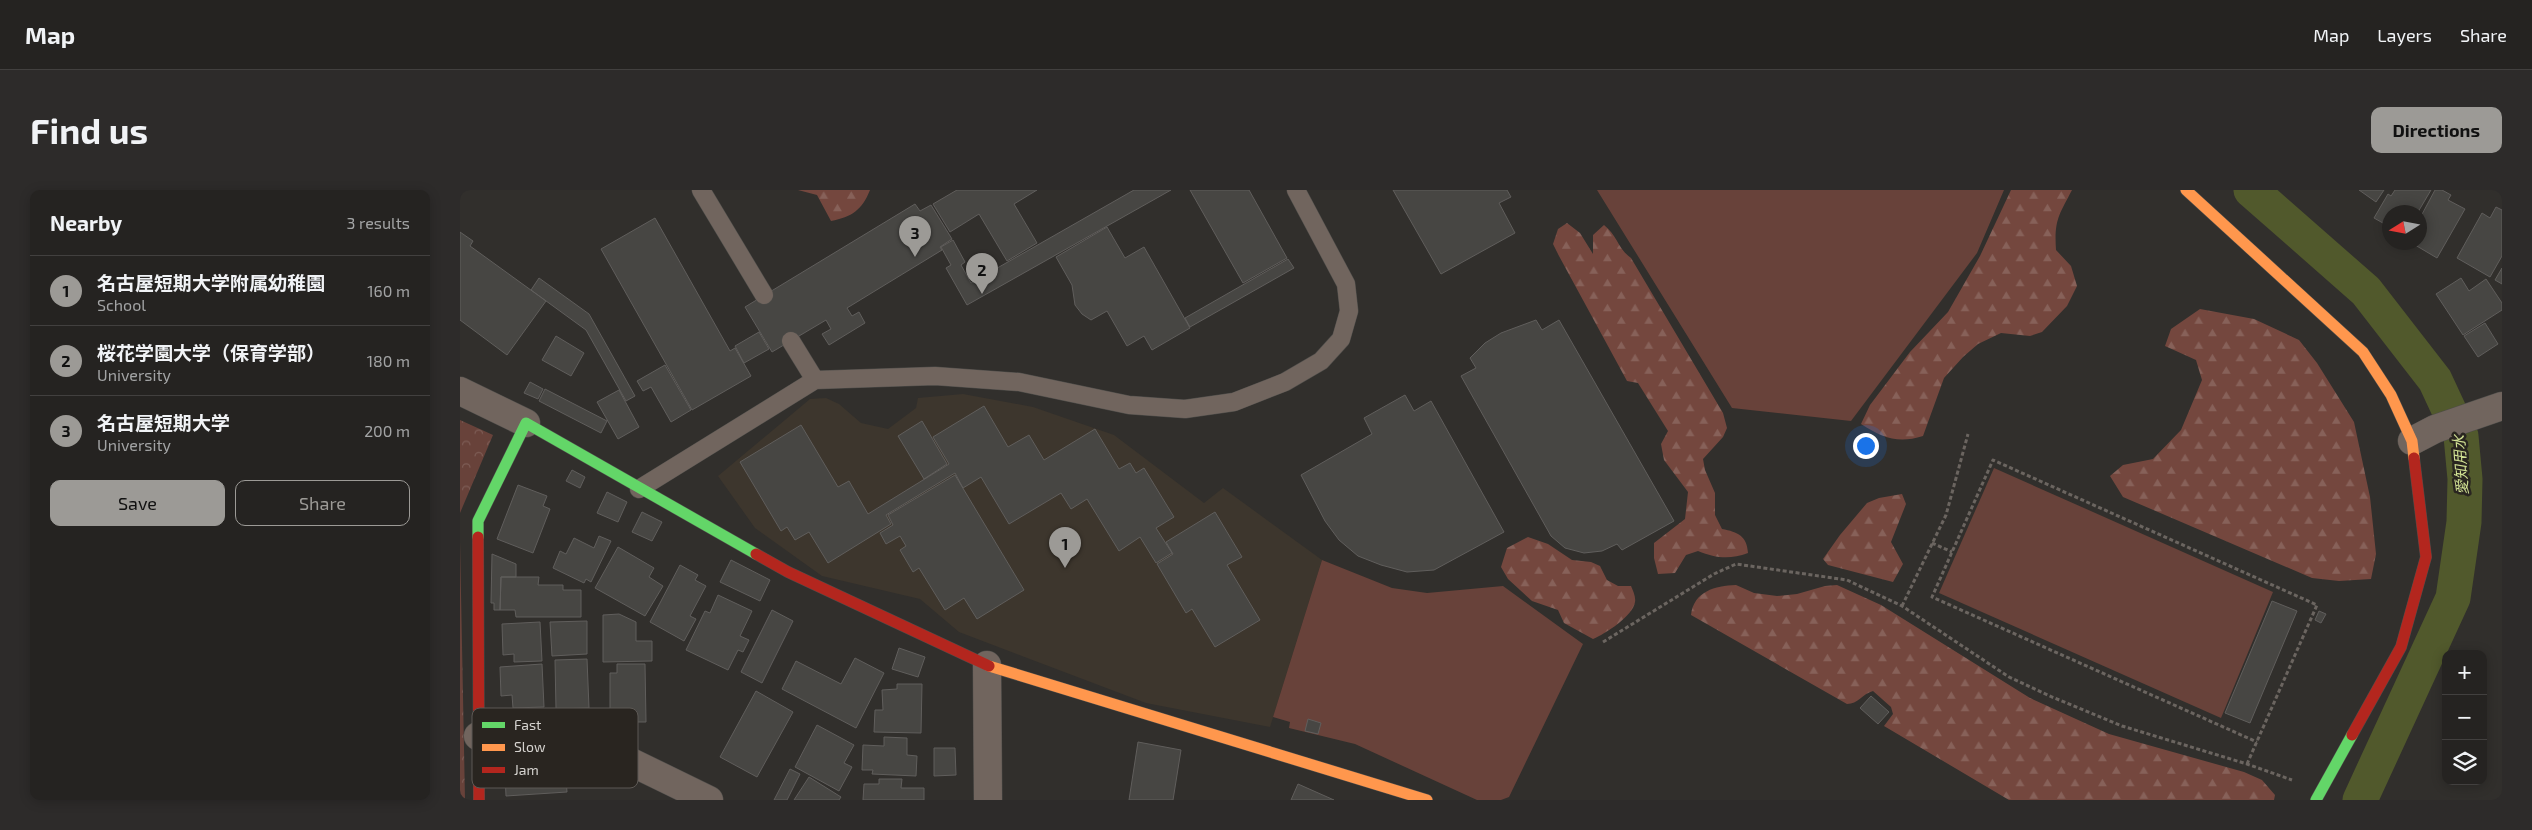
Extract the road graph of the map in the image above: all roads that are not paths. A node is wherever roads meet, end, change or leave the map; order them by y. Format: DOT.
graph roads {
  1 [pos="701,190"];
  2 [pos="1296,190"];
  3 [pos="2186,190"];
  4 [pos="764,295"];
  5 [pos="791,340"];
  6 [pos="815,380"];
  7 [pos="460,391"];
  8 [pos="2498,408"];
  9 [pos="526,423"];
  10 [pos="2424,435"];
  11 [pos="639,489"];
  12 [pos="987,665"];
  13 [pos="478,708"];
  14 [pos="638,766"];
  15 [pos="2318,795"];
  16 [pos="708,800"];
  17 [pos="988,800"];
  18 [pos="1427,800"];
  1 -- 4 [label="lane"];
  2 -- 6 [label="lane"];
  3 -- 10 [label="street"];
  5 -- 6 [label="lane"];
  6 -- 11 [label="lane"];
  7 -- 9 [label="street"];
  8 -- 10 [label="street"];
  9 -- 11 [label="street"];
  9 -- 13 [label="street"];
  10 -- 15 [label="street"];
  11 -- 12 [label="street"];
  12 -- 17 [label="street"];
  12 -- 18 [label="street"];
  14 -- 16 [label="street"];
}
